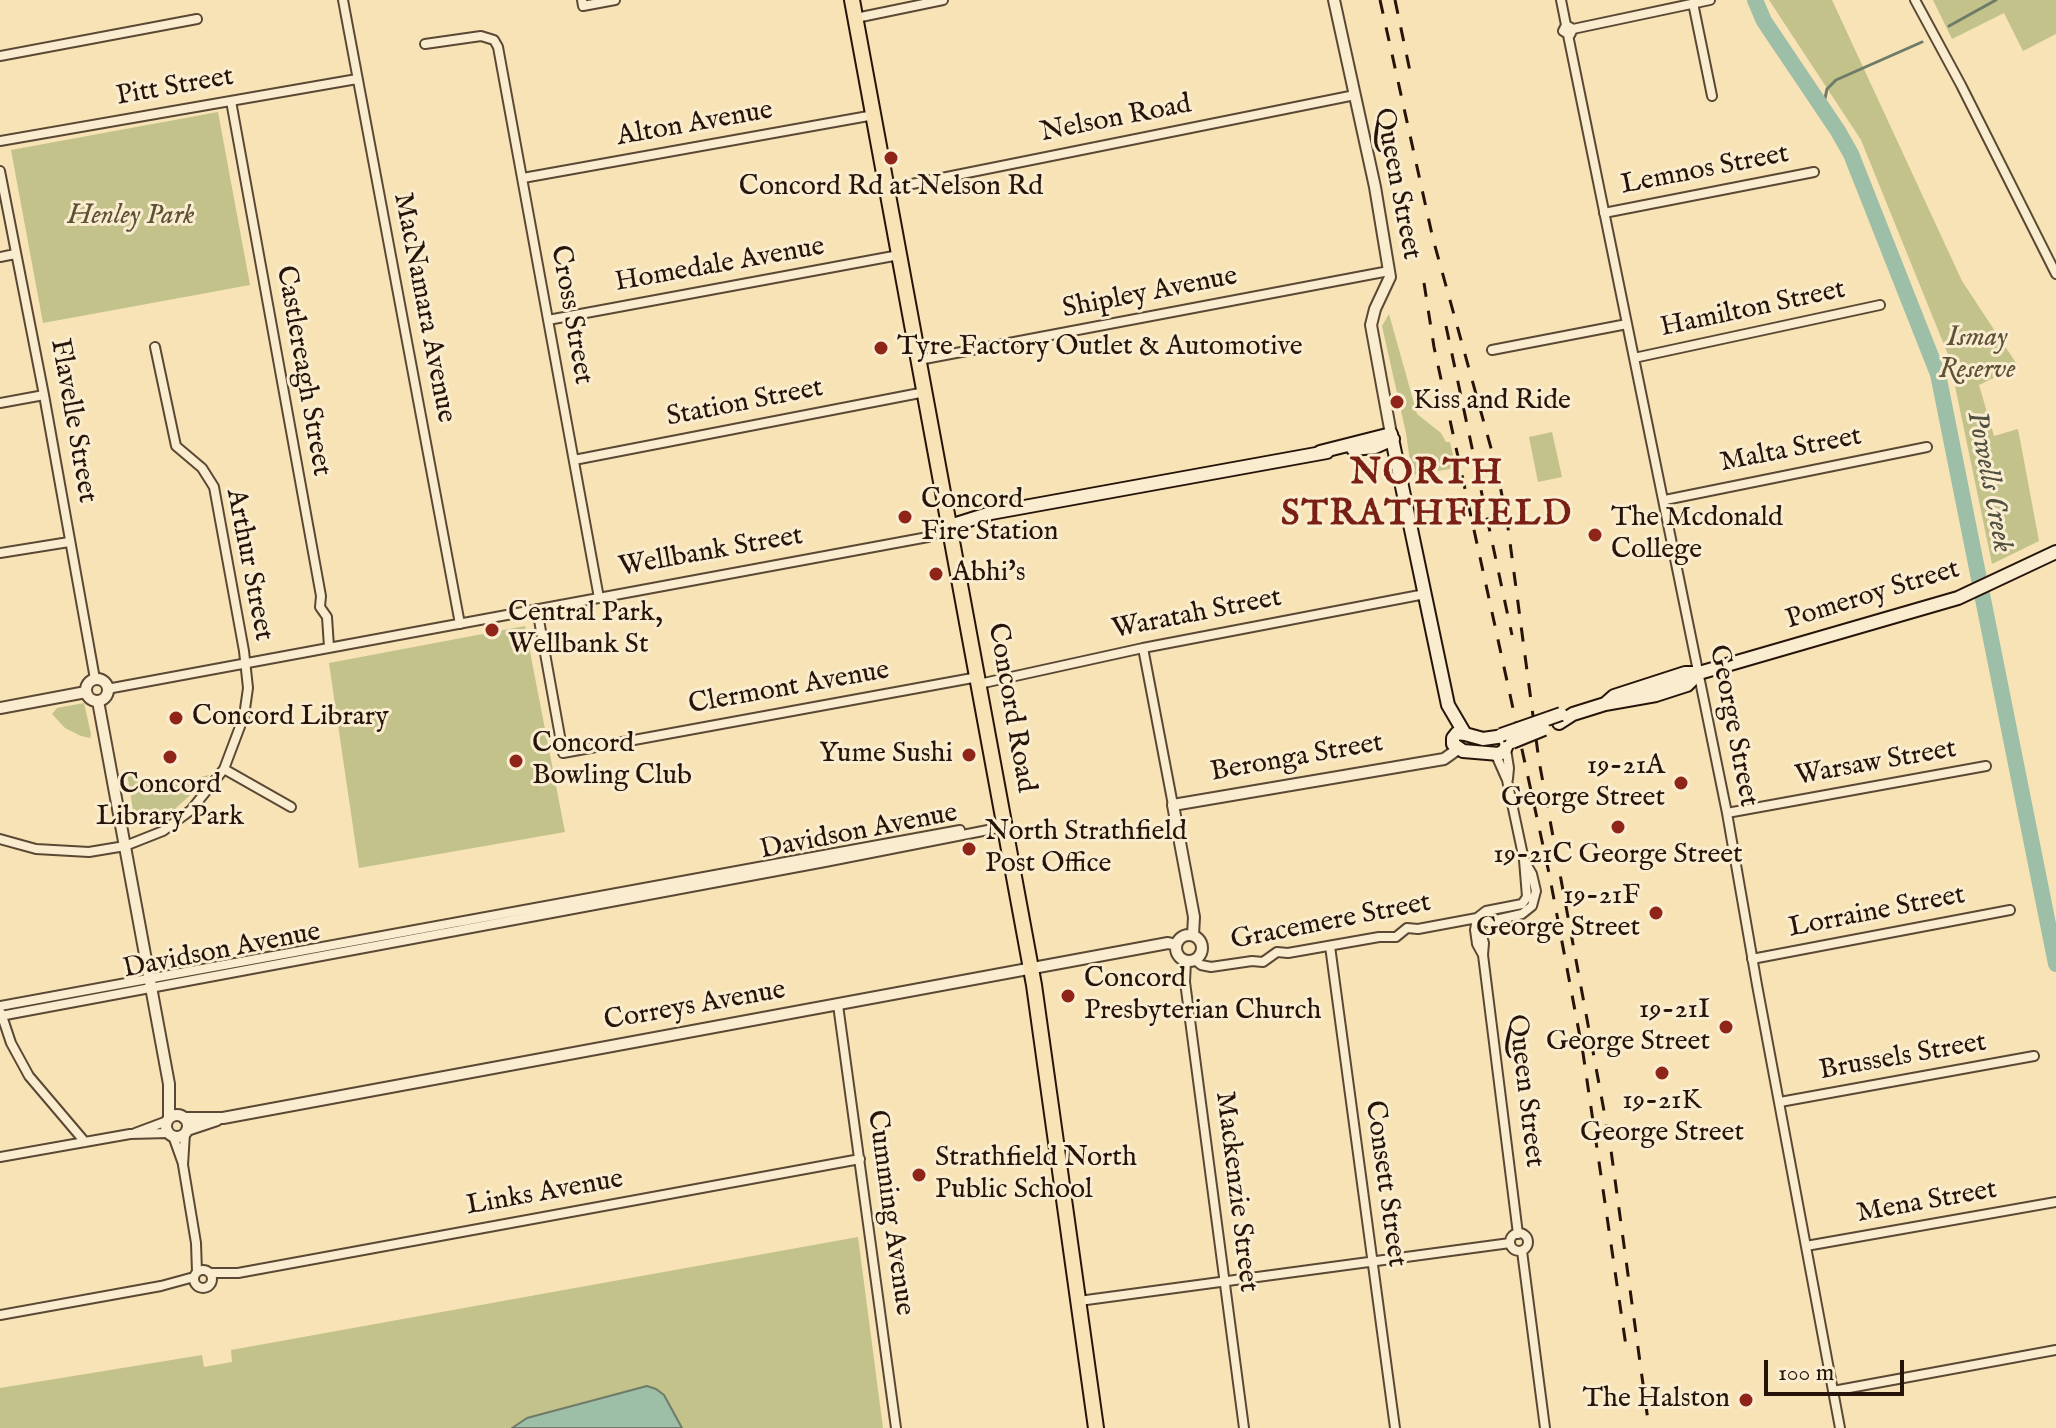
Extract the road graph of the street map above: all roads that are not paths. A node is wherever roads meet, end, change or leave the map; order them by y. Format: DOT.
graph roads {
  1 [pos="343,0"];
  2 [pos="582,0"];
  3 [pos="615,0"];
  4 [pos="852,0"];
  5 [pos="943,0"];
  6 [pos="1334,0"];
  7 [pos="1561,0"];
  8 [pos="1710,0"];
  9 [pos="1915,0"];
  10 [pos="1693,3"];
  11 [pos="856,18"];
  12 [pos="197,19"];
  13 [pos="1569,30"];
  14 [pos="425,44"];
  15 [pos="0,56"];
  16 [pos="357,79"];
  17 [pos="1355,95"];
  18 [pos="1712,96"];
  19 [pos="231,101"];
  20 [pos="874,115"];
  21 [pos="0,141"];
  22 [pos="0,171"];
  23 [pos="1814,172"];
  24 [pos="523,178"];
  25 [pos="887,189"];
  26 [pos="1604,213"];
  27 [pos="15,254"];
  28 [pos="899,255"];
  29 [pos="0,257"];
  30 [pos="1389,271"];
  31 [pos="2056,274"];
  32 [pos="1880,305"];
  33 [pos="548,320"];
  34 [pos="1627,324"];
  35 [pos="155,347"];
  36 [pos="1492,350"];
  37 [pos="1634,358"];
  38 [pos="919,360"];
  39 [pos="925,392"];
  40 [pos="44,395"];
  41 [pos="0,403"];
  42 [pos="1392,436"];
  43 [pos="1375,447"];
  44 [pos="1927,447"];
  45 [pos="1320,452"];
  46 [pos="1397,456"];
  47 [pos="574,460"];
  48 [pos="1665,500"];
  49 [pos="950,526"];
  50 [pos="69,542"];
  51 [pos="2056,552"];
  52 [pos="0,553"];
  53 [pos="1425,594"];
  54 [pos="599,598"];
  55 [pos="537,609"];
  56 [pos="460,624"];
  57 [pos="329,647"];
  58 [pos="1143,648"];
  59 [pos="245,663"];
  60 [pos="1699,673"];
  61 [pos="95,679"];
  62 [pos="979,681"];
  63 [pos="107,689"];
  64 [pos="86,692"];
  65 [pos="98,701"];
  66 [pos="0,708"];
  67 [pos="1457,741"];
  68 [pos="1504,745"];
  69 [pos="1986,766"];
  70 [pos="224,769"];
  71 [pos="1173,805"];
  72 [pos="291,807"];
  73 [pos="1727,813"];
  74 [pos="1005,825"];
  75 [pos="0,839"];
  76 [pos="125,846"];
  77 [pos="2010,910"];
  78 [pos="1477,918"];
  79 [pos="1193,935"];
  80 [pos="1176,945"];
  81 [pos="1330,946"];
  82 [pos="1752,959"];
  83 [pos="1191,960"];
  84 [pos="1032,969"];
  85 [pos="150,983"];
  86 [pos="838,1005"];
  87 [pos="0,1011"];
  88 [pos="2034,1056"];
  89 [pos="169,1084"];
  90 [pos="1780,1102"];
  91 [pos="183,1117"];
  92 [pos="223,1118"];
  93 [pos="168,1119"];
  94 [pos="186,1132"];
  95 [pos="130,1134"];
  96 [pos="171,1134"];
  97 [pos="85,1142"];
  98 [pos="0,1157"];
  99 [pos="860,1159"];
  100 [pos="183,1165"];
  101 [pos="2056,1202"];
  102 [pos="1518,1234"];
  103 [pos="196,1243"];
  104 [pos="1510,1243"];
  105 [pos="1806,1246"];
  106 [pos="1522,1251"];
  107 [pos="1373,1262"];
  108 [pos="210,1275"];
  109 [pos="196,1278"];
  110 [pos="1225,1282"];
  111 [pos="1079,1301"];
  112 [pos="0,1315"];
  113 [pos="2056,1350"];
  114 [pos="1833,1391"];
  115 [pos="896,1428"];
  116 [pos="1096,1428"];
  117 [pos="1244,1428"];
  118 [pos="1395,1428"];
  119 [pos="1545,1428"];
  120 [pos="1840,1428"];
  1 -- 16 [label="street, MacNamara Avenue"];
  2 -- 3 [label="street"];
  4 -- 11 [label="main road, Concord Road"];
  5 -- 11 [label="street"];
  6 -- 17 [label="street, Queen Street"];
  7 -- 13 [label="street, George Street"];
  8 -- 10 [label="street"];
  9 -- 31 [label="street"];
  10 -- 13 [label="street"];
  10 -- 18 [label="street"];
  11 -- 20 [label="main road, Concord Road"];
  12 -- 15 [label="street"];
  13 -- 26 [label="street, George Street"];
  14 -- 24 [label="street, Cross Street"];
  16 -- 19 [label="street, Pitt Street"];
  16 -- 56 [label="street, MacNamara Avenue"];
  17 -- 25 [label="street, Nelson Road"];
  17 -- 30 [label="street, Queen Street"];
  19 -- 21 [label="street, Pitt Street"];
  19 -- 57 [label="street, Castlereagh Street"];
  20 -- 24 [label="street, Alton Avenue"];
  20 -- 25 [label="main road, Concord Road"];
  22 -- 27 [label="street, Flavelle Street"];
  23 -- 26 [label="street, Lemnos Street"];
  24 -- 33 [label="street, Cross Street"];
  25 -- 28 [label="main road, Concord Road"];
  26 -- 34 [label="street, George Street"];
  27 -- 29 [label="street"];
  27 -- 40 [label="street, Flavelle Street"];
  28 -- 33 [label="street, Homedale Avenue"];
  28 -- 38 [label="main road, Concord Road"];
  30 -- 38 [label="street, Shipley Avenue"];
  30 -- 42 [label="street, Queen Street"];
  32 -- 37 [label="street, Hamilton Street"];
  33 -- 47 [label="street, Cross Street"];
  34 -- 36 [label="street"];
  34 -- 37 [label="street, George Street"];
  35 -- 59 [label="street, Arthur Street"];
  37 -- 48 [label="street, George Street"];
  38 -- 39 [label="main road, Concord Road"];
  39 -- 47 [label="street, Station Street"];
  39 -- 49 [label="main road, Concord Road"];
  40 -- 41 [label="street"];
  40 -- 50 [label="street, Flavelle Street"];
  42 -- 43 [label="main road, Wellbank Street"];
  42 -- 45 [label="main road, Wellbank Street"];
  42 -- 46 [label="main road, Queen Street"];
  43 -- 45 [label="main road, Wellbank Street"];
  43 -- 46 [label="main road"];
  44 -- 48 [label="street, Malta Street"];
  45 -- 49 [label="main road, Wellbank Street"];
  46 -- 53 [label="main road, Queen Street"];
  47 -- 54 [label="street, Cross Street"];
  48 -- 60 [label="street, George Street"];
  49 -- 54 [label="street, Wellbank Street"];
  49 -- 62 [label="main road, Concord Road"];
  50 -- 52 [label="street"];
  50 -- 61 [label="street, Flavelle Street"];
  51 -- 60 [label="main road, Pomeroy Street"];
  53 -- 58 [label="street, Waratah Street"];
  53 -- 67 [label="main road, Queen Street"];
  54 -- 55 [label="street, Wellbank Street"];
  55 -- 56 [label="street, Wellbank Street"];
  55 -- 62 [label="street, Clermont Avenue"];
  56 -- 57 [label="street, Wellbank Street"];
  57 -- 59 [label="street, Wellbank Street"];
  58 -- 62 [label="street, Waratah Street"];
  58 -- 71 [label="street"];
  59 -- 63 [label="street, Wellbank Street"];
  59 -- 70 [label="street, Arthur Street"];
  60 -- 68 [label="main road, Pomeroy Street, bridge"];
  60 -- 73 [label="street, George Street"];
  61 -- 63 [label="street"];
  61 -- 64 [label="street"];
  62 -- 74 [label="main road, Concord Road"];
  63 -- 65 [label="street"];
  64 -- 65 [label="street"];
  64 -- 66 [label="street"];
  65 -- 76 [label="street"];
  67 -- 68 [label="main road"];
  67 -- 68 [label="main road"];
  67 -- 71 [label="street, Beronga Street"];
  68 -- 78 [label="street"];
  69 -- 73 [label="street, Warsaw Street"];
  70 -- 72 [label="street"];
  70 -- 76 [label="street, Arthur Street"];
  71 -- 79 [label="street"];
  73 -- 82 [label="street, George Street"];
  74 -- 84 [label="main road, Concord Road"];
  74 -- 85 [label="street, Davidson Avenue"];
  75 -- 76 [label="street, Arthur Street"];
  76 -- 85 [label="street"];
  77 -- 82 [label="street, Lorraine Street"];
  78 -- 81 [label="street, Gracemere Street"];
  78 -- 102 [label="street, Queen Street"];
  79 -- 80 [label="street"];
  79 -- 83 [label="street"];
  80 -- 83 [label="street"];
  80 -- 84 [label="street, Correys Avenue"];
  81 -- 83 [label="street, Gracemere Street"];
  81 -- 107 [label="street, Consett Street"];
  82 -- 90 [label="street, George Street"];
  83 -- 110 [label="street, Mackenzie Street"];
  84 -- 86 [label="street, Correys Avenue"];
  84 -- 111 [label="main road, Concord Road"];
  85 -- 87 [label="street, Davidson Avenue"];
  85 -- 89 [label="street"];
  86 -- 92 [label="street, Correys Avenue"];
  86 -- 99 [label="street, Cumming Avenue"];
  87 -- 97 [label="street"];
  88 -- 90 [label="street, Brussels Street"];
  89 -- 91 [label="street"];
  89 -- 93 [label="street"];
  90 -- 105 [label="street, George Street"];
  91 -- 92 [label="street, Correys Avenue"];
  91 -- 93 [label="street, Correys Avenue"];
  91 -- 94 [label="street"];
  92 -- 94 [label="street, Correys Avenue"];
  93 -- 95 [label="street"];
  93 -- 96 [label="street"];
  94 -- 96 [label="street, Correys Avenue"];
  94 -- 100 [label="street"];
  95 -- 96 [label="street"];
  95 -- 97 [label="street"];
  96 -- 100 [label="street"];
  97 -- 98 [label="street"];
  99 -- 108 [label="street, Links Avenue"];
  99 -- 115 [label="street, Cumming Avenue"];
  100 -- 103 [label="street"];
  101 -- 105 [label="street, Mena Street"];
  102 -- 104 [label="street"];
  102 -- 106 [label="street"];
  103 -- 108 [label="street"];
  103 -- 109 [label="street"];
  104 -- 106 [label="street"];
  104 -- 107 [label="street"];
  105 -- 114 [label="street, George Street"];
  106 -- 119 [label="street"];
  107 -- 110 [label="street"];
  107 -- 118 [label="street, Consett Street"];
  108 -- 109 [label="street"];
  108 -- 109 [label="street"];
  109 -- 112 [label="street"];
  110 -- 111 [label="street"];
  110 -- 117 [label="street, Mackenzie Street"];
  111 -- 116 [label="main road, Concord Road"];
  113 -- 114 [label="street"];
  114 -- 120 [label="street, George Street"];
}
